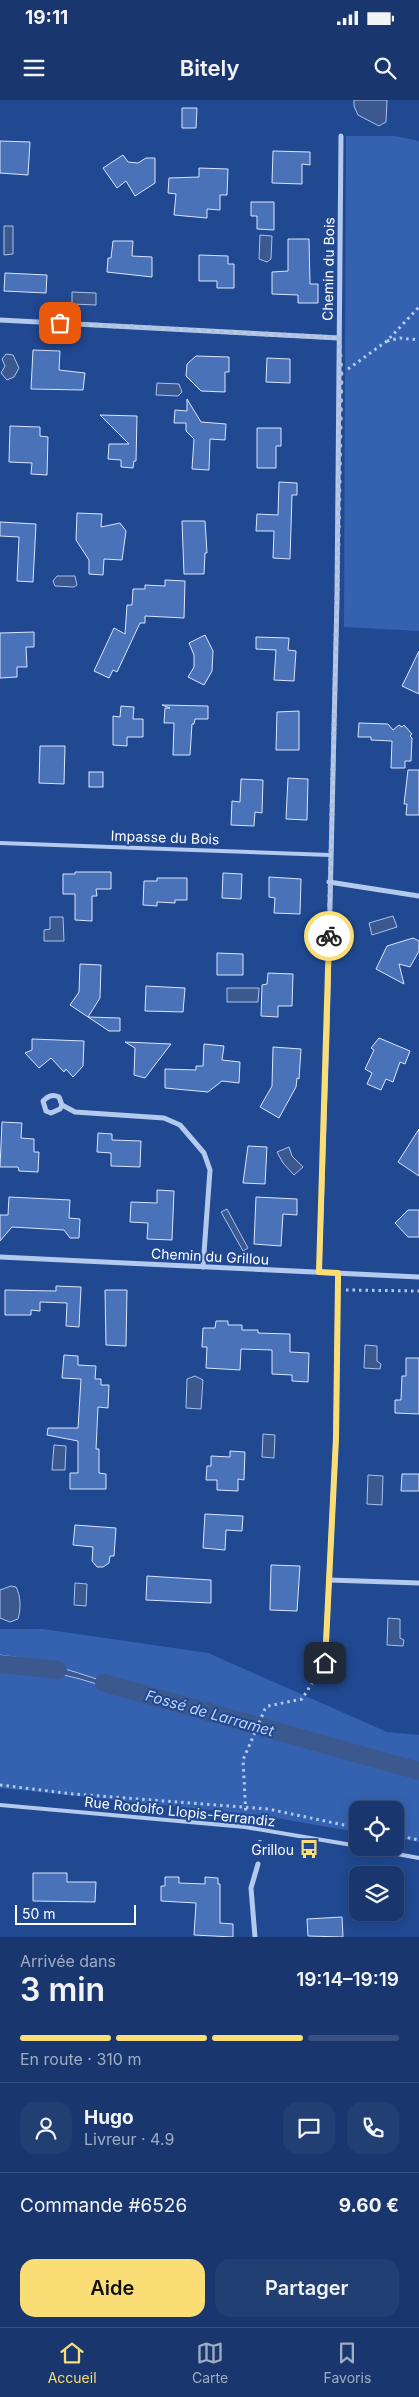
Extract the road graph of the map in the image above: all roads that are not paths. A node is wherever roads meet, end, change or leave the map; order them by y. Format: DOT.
graph roads {
  1 [pos="341,136"];
  2 [pos="0,320"];
  3 [pos="339,338"];
  4 [pos="0,842"];
  5 [pos="330,855"];
  6 [pos="329,882"];
  7 [pos="419,896"];
  8 [pos="62,1105"];
  9 [pos="0,1257"];
  10 [pos="203,1267"];
  11 [pos="319,1272"];
  12 [pos="338,1273"];
  13 [pos="419,1277"];
  14 [pos="329,1580"];
  15 [pos="419,1583"];
  16 [pos="325,1663"];
  17 [pos="0,1805"];
  18 [pos="349,1844"];
  19 [pos="404,1855"];
  20 [pos="419,1858"];
  21 [pos="258,1864"];
  22 [pos="255,1937"];
  1 -- 3 [label="street, Chemin du Bois"];
  2 -- 3 [label="street"];
  3 -- 5 [label="street, Chemin du Bois"];
  4 -- 5 [label="lane, Impasse du Bois"];
  5 -- 6 [label="street, Chemin du Bois"];
  6 -- 7 [label="street"];
  6 -- 11 [label="street, Chemin du Bois"];
  8 -- 10 [label="street"];
  9 -- 10 [label="street, Chemin du Grillou"];
  10 -- 11 [label="street, Chemin du Grillou"];
  11 -- 12 [label="street, Chemin du Grillou"];
  12 -- 13 [label="street, Chemin du Grillou"];
  12 -- 14 [label="street"];
  14 -- 15 [label="street"];
  14 -- 16 [label="street"];
  17 -- 18 [label="lane, Rue Rodolfo Llopis-Ferrandiz"];
  19 -- 20 [label="lane"];
  21 -- 22 [label="street"];
}
